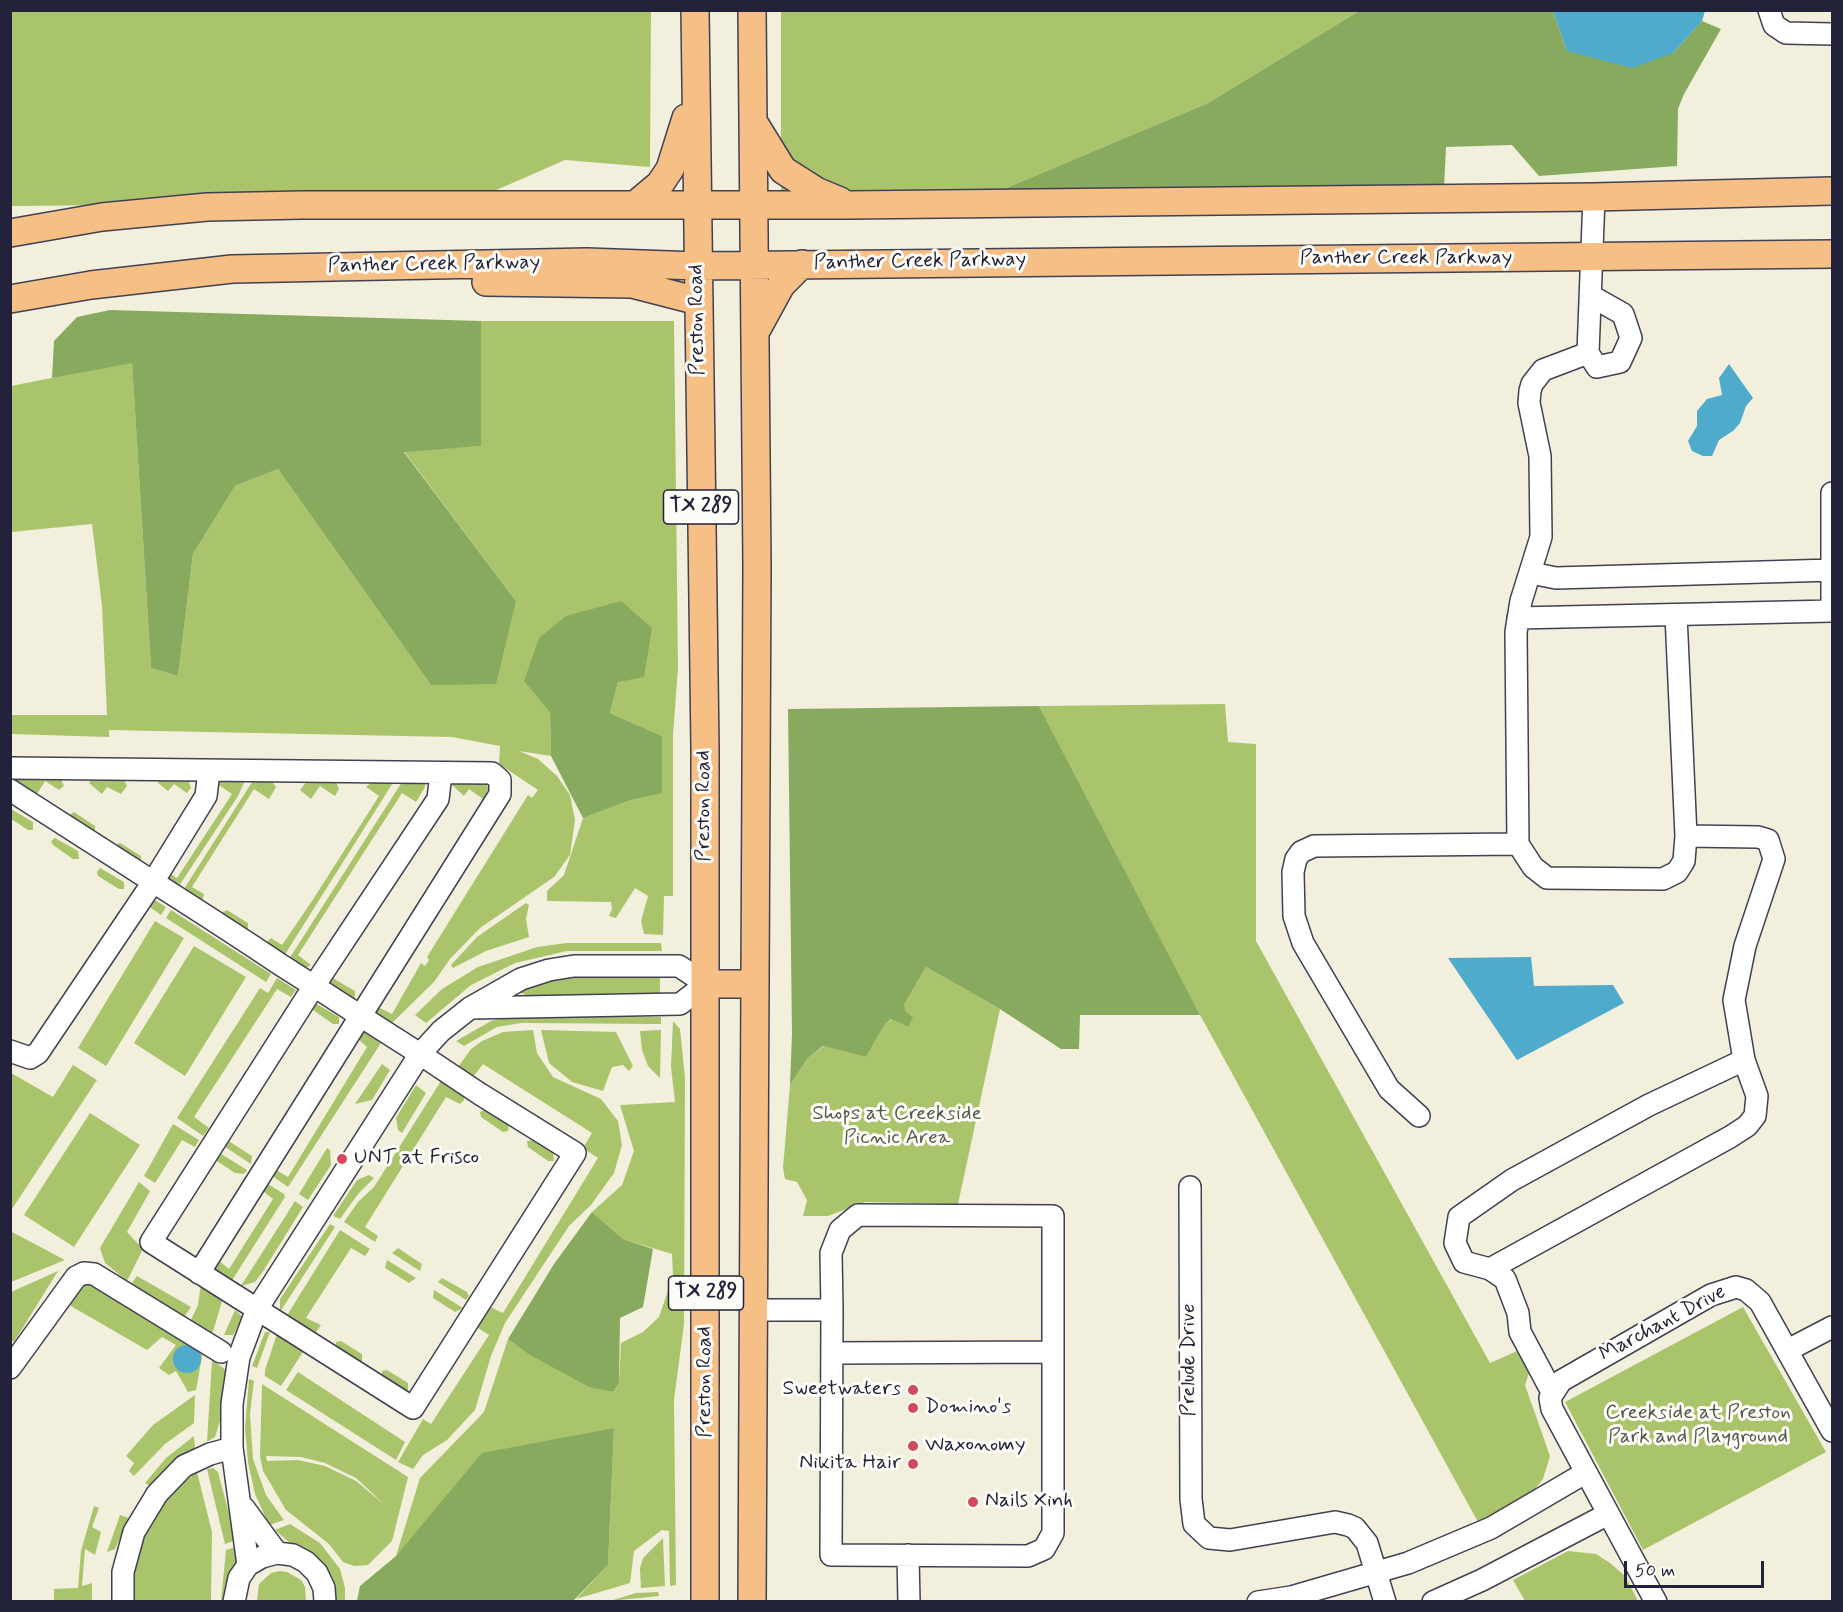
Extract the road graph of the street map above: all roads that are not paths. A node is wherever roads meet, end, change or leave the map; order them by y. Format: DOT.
graph roads {
  1 [pos="694,10"];
  2 [pos="752,10"];
  3 [pos="1773,19"];
  4 [pos="1833,34"];
  5 [pos="695,86"];
  6 [pos="753,122"];
  7 [pos="1833,191"];
  8 [pos="1594,197"];
  9 [pos="635,205"];
  10 [pos="696,205"];
  11 [pos="754,205"];
  12 [pos="850,205"];
  13 [pos="10,233"];
  14 [pos="1833,254"];
  15 [pos="1594,258"];
  16 [pos="754,264"];
  17 [pos="802,264"];
  18 [pos="399,266"];
  19 [pos="697,266"];
  20 [pos="1591,296"];
  21 [pos="10,299"];
  22 [pos="698,301"];
  23 [pos="755,334"];
  24 [pos="1588,352"];
  25 [pos="1833,493"];
  26 [pos="1832,570"];
  27 [pos="1530,573"];
  28 [pos="1676,615"];
  29 [pos="1518,618"];
  30 [pos="10,768"];
  31 [pos="209,771"];
  32 [pos="441,774"];
  33 [pos="10,790"];
  34 [pos="1686,836"];
  35 [pos="1518,844"];
  36 [pos="153,882"];
  37 [pos="706,984"];
  38 [pos="753,984"];
  39 [pos="314,986"];
  40 [pos="470,1008"];
  41 [pos="362,1017"];
  42 [pos="10,1051"];
  43 [pos="420,1054"];
  44 [pos="1744,1060"];
  45 [pos="1419,1116"];
  46 [pos="1190,1187"];
  47 [pos="1490,1269"];
  48 [pos="199,1273"];
  49 [pos="257,1309"];
  50 [pos="752,1310"];
  51 [pos="832,1310"];
  52 [pos="1833,1327"];
  53 [pos="1788,1350"];
  54 [pos="221,1352"];
  55 [pos="1053,1352"];
  56 [pos="832,1353"];
  57 [pos="10,1368"];
  58 [pos="1552,1392"];
  59 [pos="1833,1431"];
  60 [pos="232,1449"];
  61 [pos="1585,1473"];
  62 [pos="240,1500"];
  63 [pos="1608,1514"];
  64 [pos="277,1553"];
  65 [pos="908,1555"];
  66 [pos="248,1565"];
  67 [pos="1376,1574"];
  68 [pos="123,1602"];
  69 [pos="234,1602"];
  70 [pos="325,1602"];
  71 [pos="705,1602"];
  72 [pos="752,1602"];
  73 [pos="909,1602"];
  74 [pos="1258,1602"];
  75 [pos="1385,1602"];
  76 [pos="1433,1602"];
  77 [pos="1656,1602"];
  1 -- 5 [label="main road, Preston Road / TX 289"];
  2 -- 6 [label="main road, TX 289"];
  3 -- 4 [label="street"];
  5 -- 9 [label="main road"];
  5 -- 10 [label="main road, Preston Road / TX 289"];
  6 -- 11 [label="main road, TX 289"];
  6 -- 12 [label="main road"];
  7 -- 8 [label="main road"];
  8 -- 12 [label="main road"];
  8 -- 15 [label="street"];
  9 -- 10 [label="main road"];
  9 -- 13 [label="main road"];
  10 -- 11 [label="main road"];
  10 -- 19 [label="main road, Preston Road / TX 289"];
  11 -- 12 [label="main road"];
  11 -- 16 [label="main road, TX 289"];
  14 -- 15 [label="main road, Panther Creek Parkway"];
  15 -- 17 [label="main road, Panther Creek Parkway"];
  15 -- 20 [label="street"];
  16 -- 17 [label="main road, Panther Creek Parkway"];
  16 -- 19 [label="main road, Panther Creek Parkway"];
  16 -- 23 [label="main road, TX 289"];
  17 -- 23 [label="main road"];
  18 -- 19 [label="main road, Panther Creek Parkway"];
  18 -- 21 [label="main road, Panther Creek Parkway"];
  18 -- 22 [label="main road"];
  19 -- 22 [label="main road, Preston Road / TX 289"];
  20 -- 24 [label="street"];
  20 -- 24 [label="street"];
  22 -- 37 [label="main road, Preston Road / TX 289"];
  23 -- 38 [label="main road, TX 289"];
  24 -- 27 [label="street"];
  25 -- 26 [label="street"];
  26 -- 27 [label="street"];
  26 -- 28 [label="street"];
  27 -- 29 [label="street"];
  28 -- 29 [label="street"];
  28 -- 34 [label="street"];
  29 -- 35 [label="street"];
  30 -- 31 [label="street"];
  31 -- 32 [label="street"];
  31 -- 36 [label="street"];
  32 -- 39 [label="street"];
  32 -- 41 [label="street"];
  33 -- 36 [label="street"];
  34 -- 35 [label="street"];
  34 -- 44 [label="street"];
  35 -- 45 [label="street"];
  36 -- 39 [label="street"];
  36 -- 42 [label="street"];
  37 -- 38 [label="main road"];
  37 -- 40 [label="street"];
  37 -- 40 [label="street"];
  37 -- 71 [label="main road, Preston Road / TX 289"];
  38 -- 50 [label="main road, TX 289"];
  39 -- 41 [label="street"];
  39 -- 48 [label="street"];
  40 -- 43 [label="street"];
  41 -- 43 [label="street"];
  41 -- 48 [label="street"];
  43 -- 49 [label="street"];
  43 -- 49 [label="street"];
  44 -- 47 [label="street"];
  44 -- 47 [label="street"];
  46 -- 67 [label="street, Prelude Drive"];
  47 -- 58 [label="street"];
  48 -- 49 [label="street"];
  49 -- 60 [label="street"];
  50 -- 51 [label="street"];
  50 -- 72 [label="main road, TX 289"];
  51 -- 55 [label="street"];
  51 -- 56 [label="street"];
  52 -- 53 [label="street"];
  53 -- 58 [label="street, Marchant Drive"];
  53 -- 59 [label="street"];
  54 -- 57 [label="street"];
  55 -- 56 [label="street"];
  55 -- 65 [label="street"];
  56 -- 65 [label="street"];
  58 -- 61 [label="street"];
  60 -- 62 [label="street"];
  60 -- 68 [label="street"];
  61 -- 63 [label="street"];
  61 -- 67 [label="street"];
  62 -- 64 [label="street"];
  62 -- 66 [label="street"];
  63 -- 76 [label="street"];
  63 -- 77 [label="street"];
  64 -- 66 [label="street"];
  64 -- 70 [label="street"];
  65 -- 73 [label="street"];
  66 -- 69 [label="street"];
  67 -- 74 [label="street"];
  67 -- 75 [label="street"];
}
